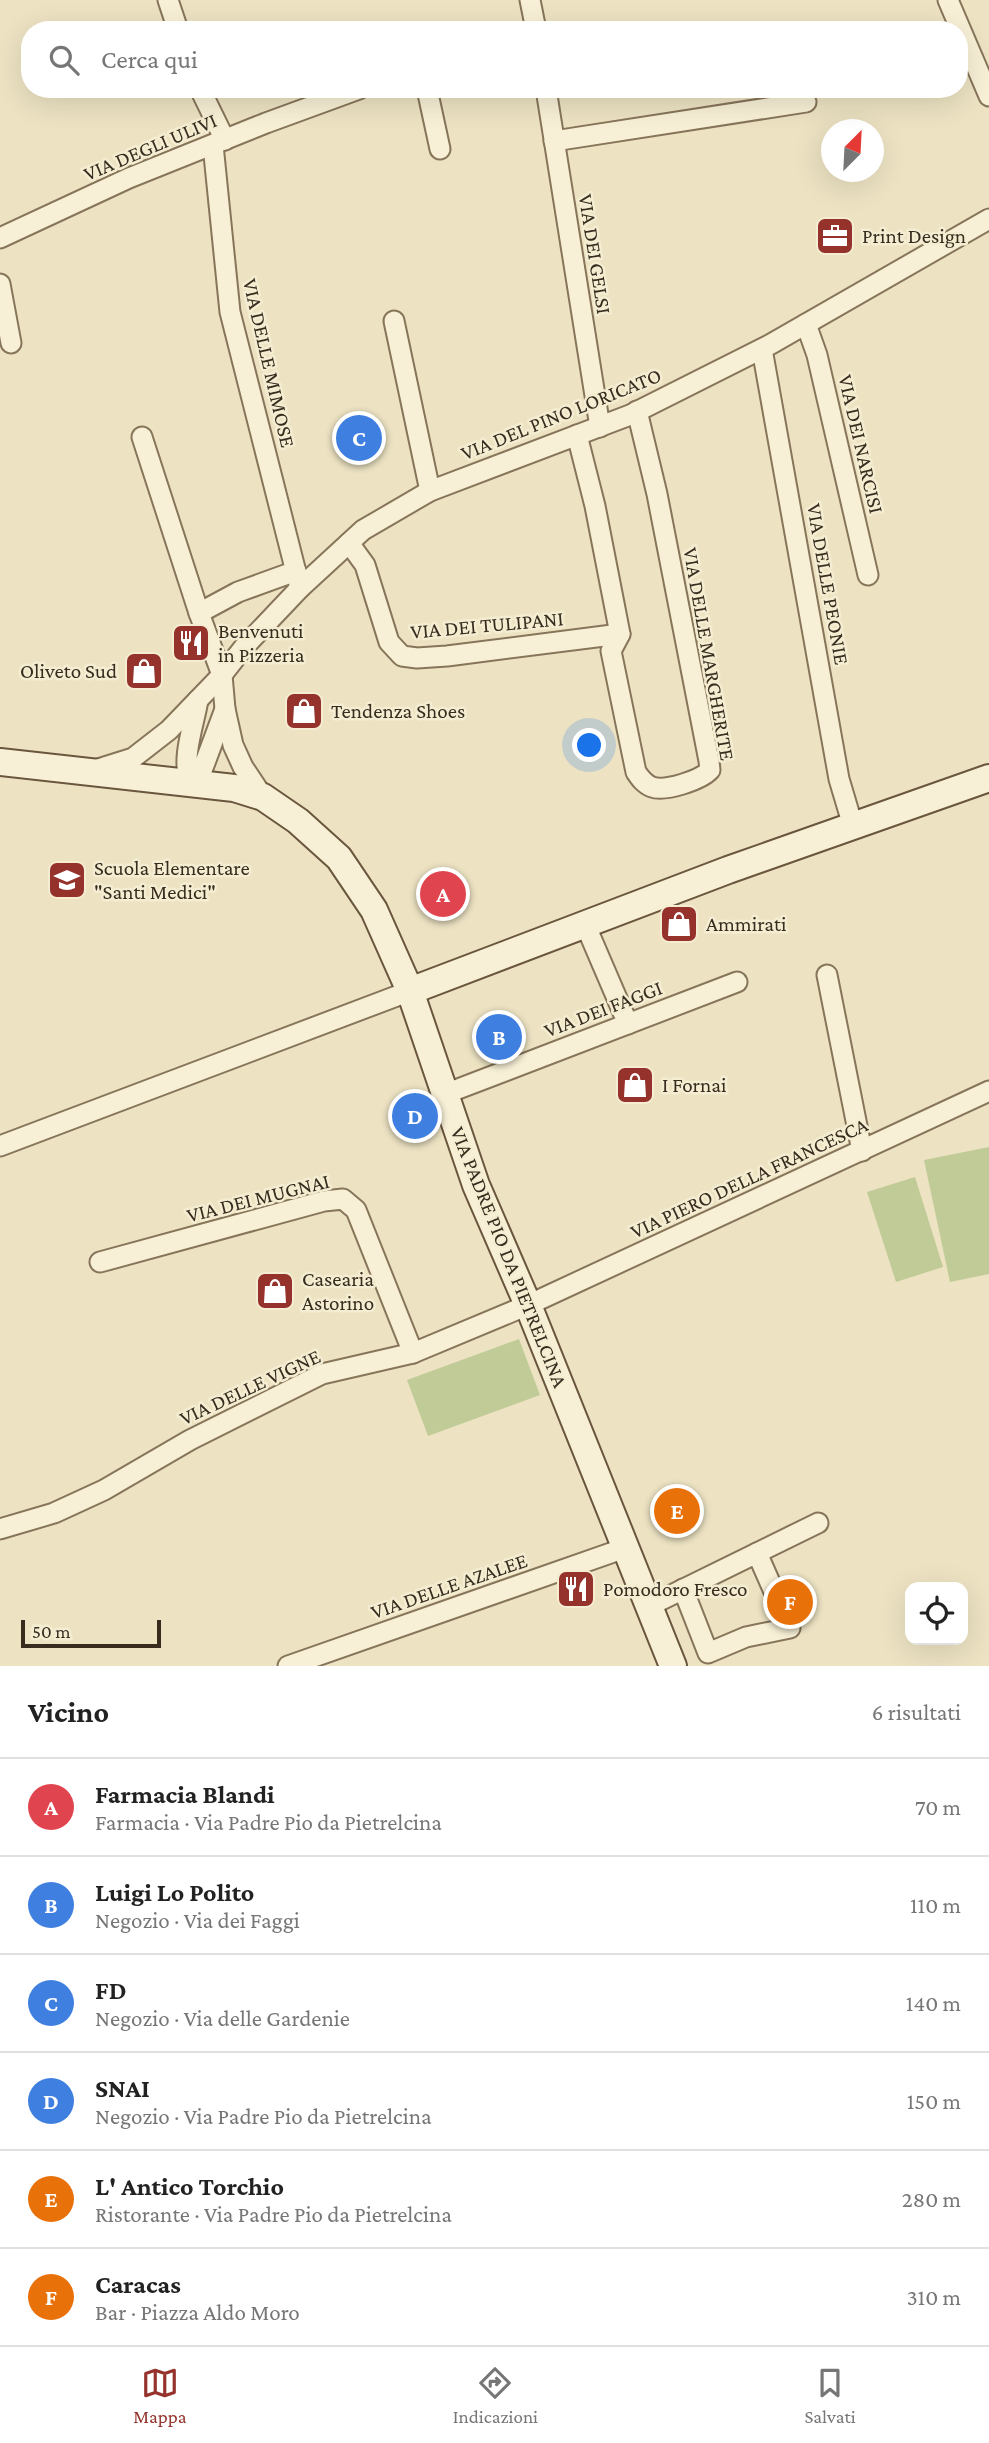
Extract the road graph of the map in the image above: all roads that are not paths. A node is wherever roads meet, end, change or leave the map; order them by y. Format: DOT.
graph roads {
  1 [pos="168,0"];
  2 [pos="530,0"];
  3 [pos="948,0"];
  4 [pos="175,21"];
  5 [pos="534,21"];
  6 [pos="957,21"];
  7 [pos="968,47"];
  8 [pos="989,96"];
  9 [pos="203,98"];
  10 [pos="335,98"];
  11 [pos="429,98"];
  12 [pos="547,98"];
  13 [pos="806,102"];
  14 [pos="554,141"];
  15 [pos="219,142"];
  16 [pos="440,149"];
  17 [pos="989,219"];
  18 [pos="0,238"];
  19 [pos="0,284"];
  20 [pos="394,321"];
  21 [pos="806,324"];
  22 [pos="10,343"];
  23 [pos="762,349"];
  24 [pos="637,411"];
  25 [pos="600,426"];
  26 [pos="576,435"];
  27 [pos="142,437"];
  28 [pos="430,491"];
  29 [pos="349,543"];
  30 [pos="868,575"];
  31 [pos="298,579"];
  32 [pos="199,613"];
  33 [pos="620,634"];
  34 [pos="222,676"];
  35 [pos="198,700"];
  36 [pos="225,709"];
  37 [pos="0,762"];
  38 [pos="89,771"];
  39 [pos="989,778"];
  40 [pos="190,782"];
  41 [pos="263,797"];
  42 [pos="853,826"];
  43 [pos="585,924"];
  44 [pos="827,975"];
  45 [pos="737,982"];
  46 [pos="410,990"];
  47 [pos="628,1024"];
  48 [pos="989,1091"];
  49 [pos="445,1094"];
  50 [pos="0,1146"];
  51 [pos="862,1151"];
  52 [pos="100,1262"];
  53 [pos="528,1305"];
  54 [pos="413,1353"];
  55 [pos="818,1523"];
  56 [pos="0,1529"];
  57 [pos="625,1548"];
  58 [pos="757,1553"];
  59 [pos="683,1589"];
  60 [pos="649,1606"];
  61 [pos="288,1666"];
  62 [pos="673,1666"];
  1 -- 4 [label="street"];
  2 -- 5 [label="street"];
  3 -- 6 [label="street"];
  7 -- 8 [label="street"];
  9 -- 15 [label="street"];
  10 -- 15 [label="street, VIA DEGLI ULIVI"];
  11 -- 16 [label="street"];
  12 -- 14 [label="street, VIA DEI GELSI"];
  13 -- 14 [label="street"];
  14 -- 25 [label="street, VIA DEI GELSI"];
  15 -- 18 [label="street, VIA DEGLI ULIVI"];
  15 -- 31 [label="street, VIA DELLE MIMOSE"];
  17 -- 21 [label="street, VIA DEL PINO LORICATO"];
  19 -- 22 [label="street"];
  20 -- 28 [label="street"];
  21 -- 23 [label="street, VIA DEL PINO LORICATO"];
  21 -- 30 [label="street, VIA DEI NARCISI"];
  23 -- 24 [label="street, VIA DEL PINO LORICATO"];
  23 -- 42 [label="street, VIA DELLE PEONIE"];
  24 -- 25 [label="street, VIA DEL PINO LORICATO"];
  24 -- 33 [label="street, VIA DELLE MARGHERITE"];
  25 -- 26 [label="street, VIA DEL PINO LORICATO"];
  26 -- 28 [label="street, VIA DEL PINO LORICATO"];
  26 -- 33 [label="street, VIA DELLE MARGHERITE"];
  27 -- 32 [label="street"];
  28 -- 29 [label="street, VIA DEL PINO LORICATO"];
  29 -- 31 [label="street, VIA DEL PINO LORICATO"];
  29 -- 33 [label="street, VIA DEI TULIPANI"];
  31 -- 32 [label="street"];
  31 -- 34 [label="street, VIA DEL PINO LORICATO"];
  32 -- 34 [label="street"];
  34 -- 35 [label="street, VIA DEL PINO LORICATO"];
  34 -- 36 [label="street"];
  35 -- 38 [label="street, VIA DEL PINO LORICATO"];
  35 -- 40 [label="street"];
  36 -- 40 [label="street"];
  36 -- 41 [label="street"];
  37 -- 38 [label="street, VIA PADRE PIO DA PIETRELCINA"];
  38 -- 40 [label="street, VIA PADRE PIO DA PIETRELCINA"];
  39 -- 42 [label="street"];
  40 -- 41 [label="street, VIA PADRE PIO DA PIETRELCINA"];
  41 -- 46 [label="street, VIA PADRE PIO DA PIETRELCINA"];
  42 -- 43 [label="street"];
  43 -- 46 [label="street"];
  43 -- 47 [label="street"];
  44 -- 51 [label="street"];
  45 -- 47 [label="street, VIA DEI FAGGI"];
  46 -- 49 [label="street, VIA PADRE PIO DA PIETRELCINA"];
  46 -- 50 [label="street"];
  47 -- 49 [label="street, VIA DEI FAGGI"];
  48 -- 51 [label="street, VIA PIERO DELLA FRANCESCA"];
  49 -- 53 [label="street, VIA PADRE PIO DA PIETRELCINA"];
  51 -- 53 [label="street, VIA PIERO DELLA FRANCESCA"];
  52 -- 54 [label="street, VIA DEI MUGNAI"];
  53 -- 54 [label="street, VIA DELLE VIGNE"];
  53 -- 57 [label="street, VIA PADRE PIO DA PIETRELCINA"];
  54 -- 56 [label="street, VIA DELLE VIGNE"];
  55 -- 58 [label="street"];
  57 -- 60 [label="street, VIA PADRE PIO DA PIETRELCINA"];
  57 -- 61 [label="street, VIA DELLE AZALEE"];
  58 -- 59 [label="street"];
  58 -- 59 [label="street"];
  59 -- 60 [label="street"];
  60 -- 62 [label="street, VIA PADRE PIO DA PIETRELCINA"];
}
